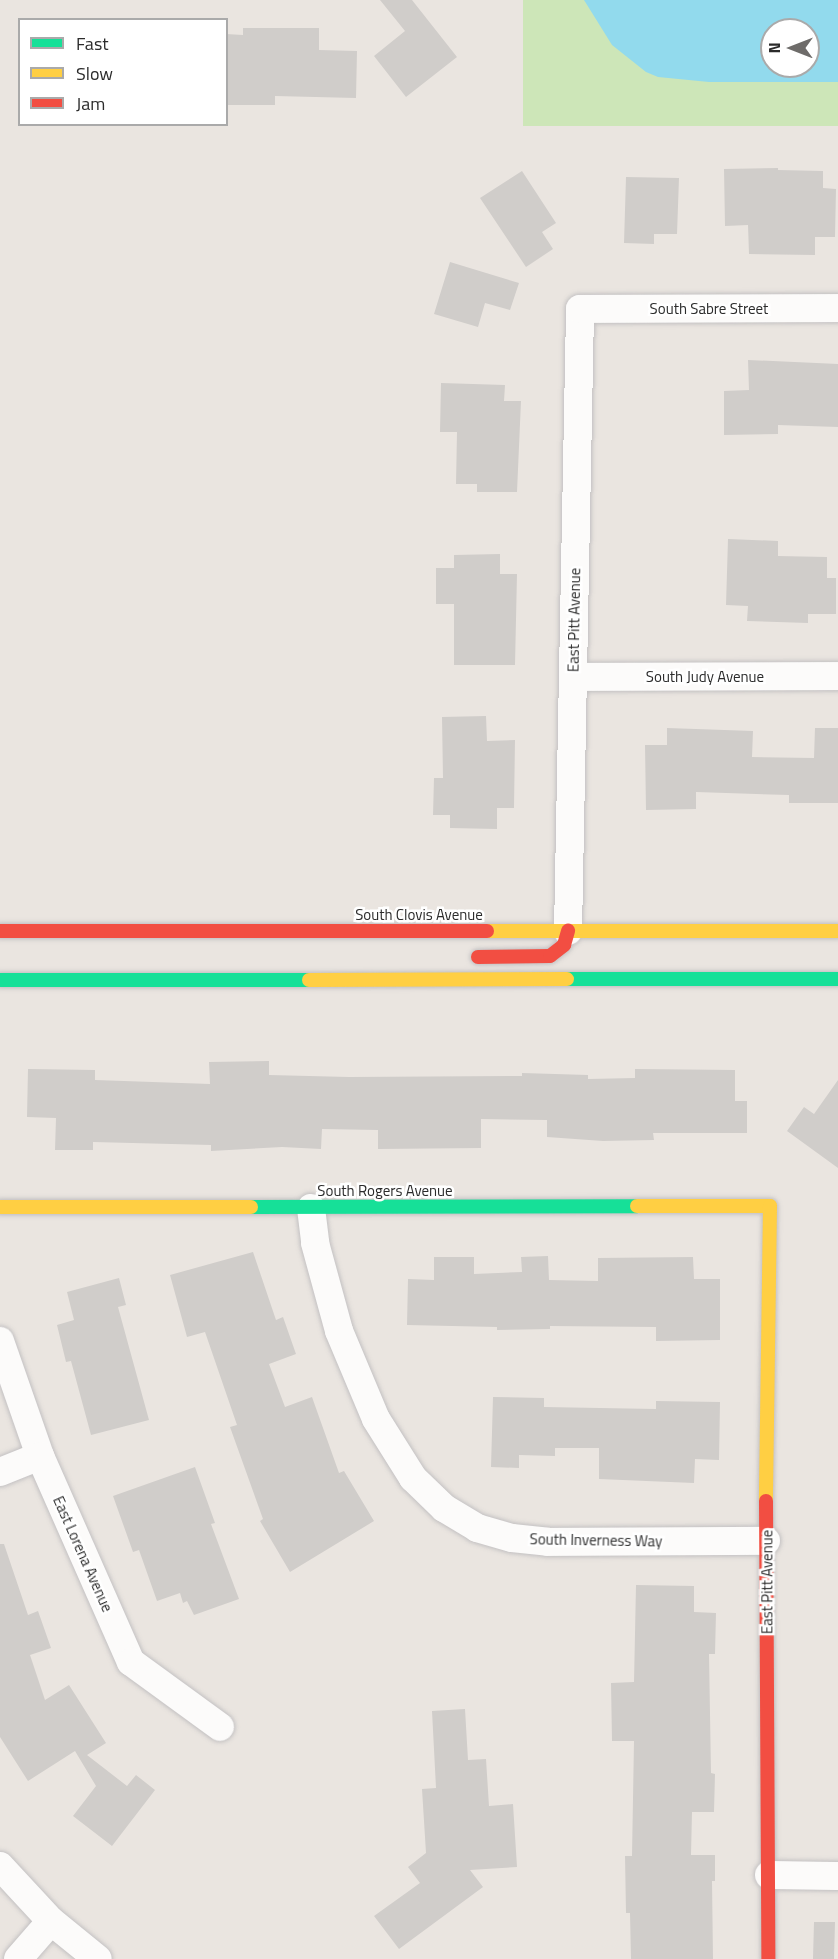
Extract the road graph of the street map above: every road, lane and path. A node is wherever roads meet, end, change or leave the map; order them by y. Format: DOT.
graph roads {
  1 [pos="838,308"];
  2 [pos="580,309"];
  3 [pos="838,676"];
  4 [pos="573,677"];
  5 [pos="0,931"];
  6 [pos="568,931"];
  7 [pos="838,931"];
  8 [pos="465,958"];
  9 [pos="364,964"];
  10 [pos="838,979"];
  11 [pos="0,980"];
  12 [pos="301,980"];
  13 [pos="770,1206"];
  14 [pos="0,1207"];
  15 [pos="311,1208"];
  16 [pos="0,1341"];
  17 [pos="40,1456"];
  18 [pos="0,1472"];
  19 [pos="766,1541"];
  20 [pos="220,1727"];
  21 [pos="0,1866"];
  22 [pos="769,1875"];
  23 [pos="838,1876"];
  24 [pos="51,1921"];
  25 [pos="18,1959"];
  26 [pos="98,1959"];
  27 [pos="768,1959"];
  1 -- 2 [label="street, South Sabre Street"];
  2 -- 4 [label="street, East Pitt Avenue"];
  3 -- 4 [label="street, South Judy Avenue"];
  4 -- 6 [label="street, East Pitt Avenue"];
  5 -- 6 [label="main road, South Clovis Avenue"];
  6 -- 7 [label="main road, South Clovis Avenue"];
  6 -- 8 [label="main road"];
  9 -- 12 [label="main road"];
  10 -- 12 [label="main road"];
  11 -- 12 [label="main road"];
  13 -- 15 [label="main road, South Rogers Avenue"];
  13 -- 19 [label="main road, East Pitt Avenue"];
  14 -- 15 [label="main road, South Rogers Avenue"];
  15 -- 19 [label="street, South Inverness Way"];
  16 -- 17 [label="street, East Lorena Avenue"];
  17 -- 18 [label="street"];
  17 -- 20 [label="street, East Lorena Avenue"];
  19 -- 22 [label="main road, East Pitt Avenue"];
  21 -- 24 [label="street"];
  22 -- 23 [label="street"];
  22 -- 27 [label="main road, East Pitt Avenue"];
  24 -- 25 [label="street"];
  24 -- 26 [label="street"];
}
